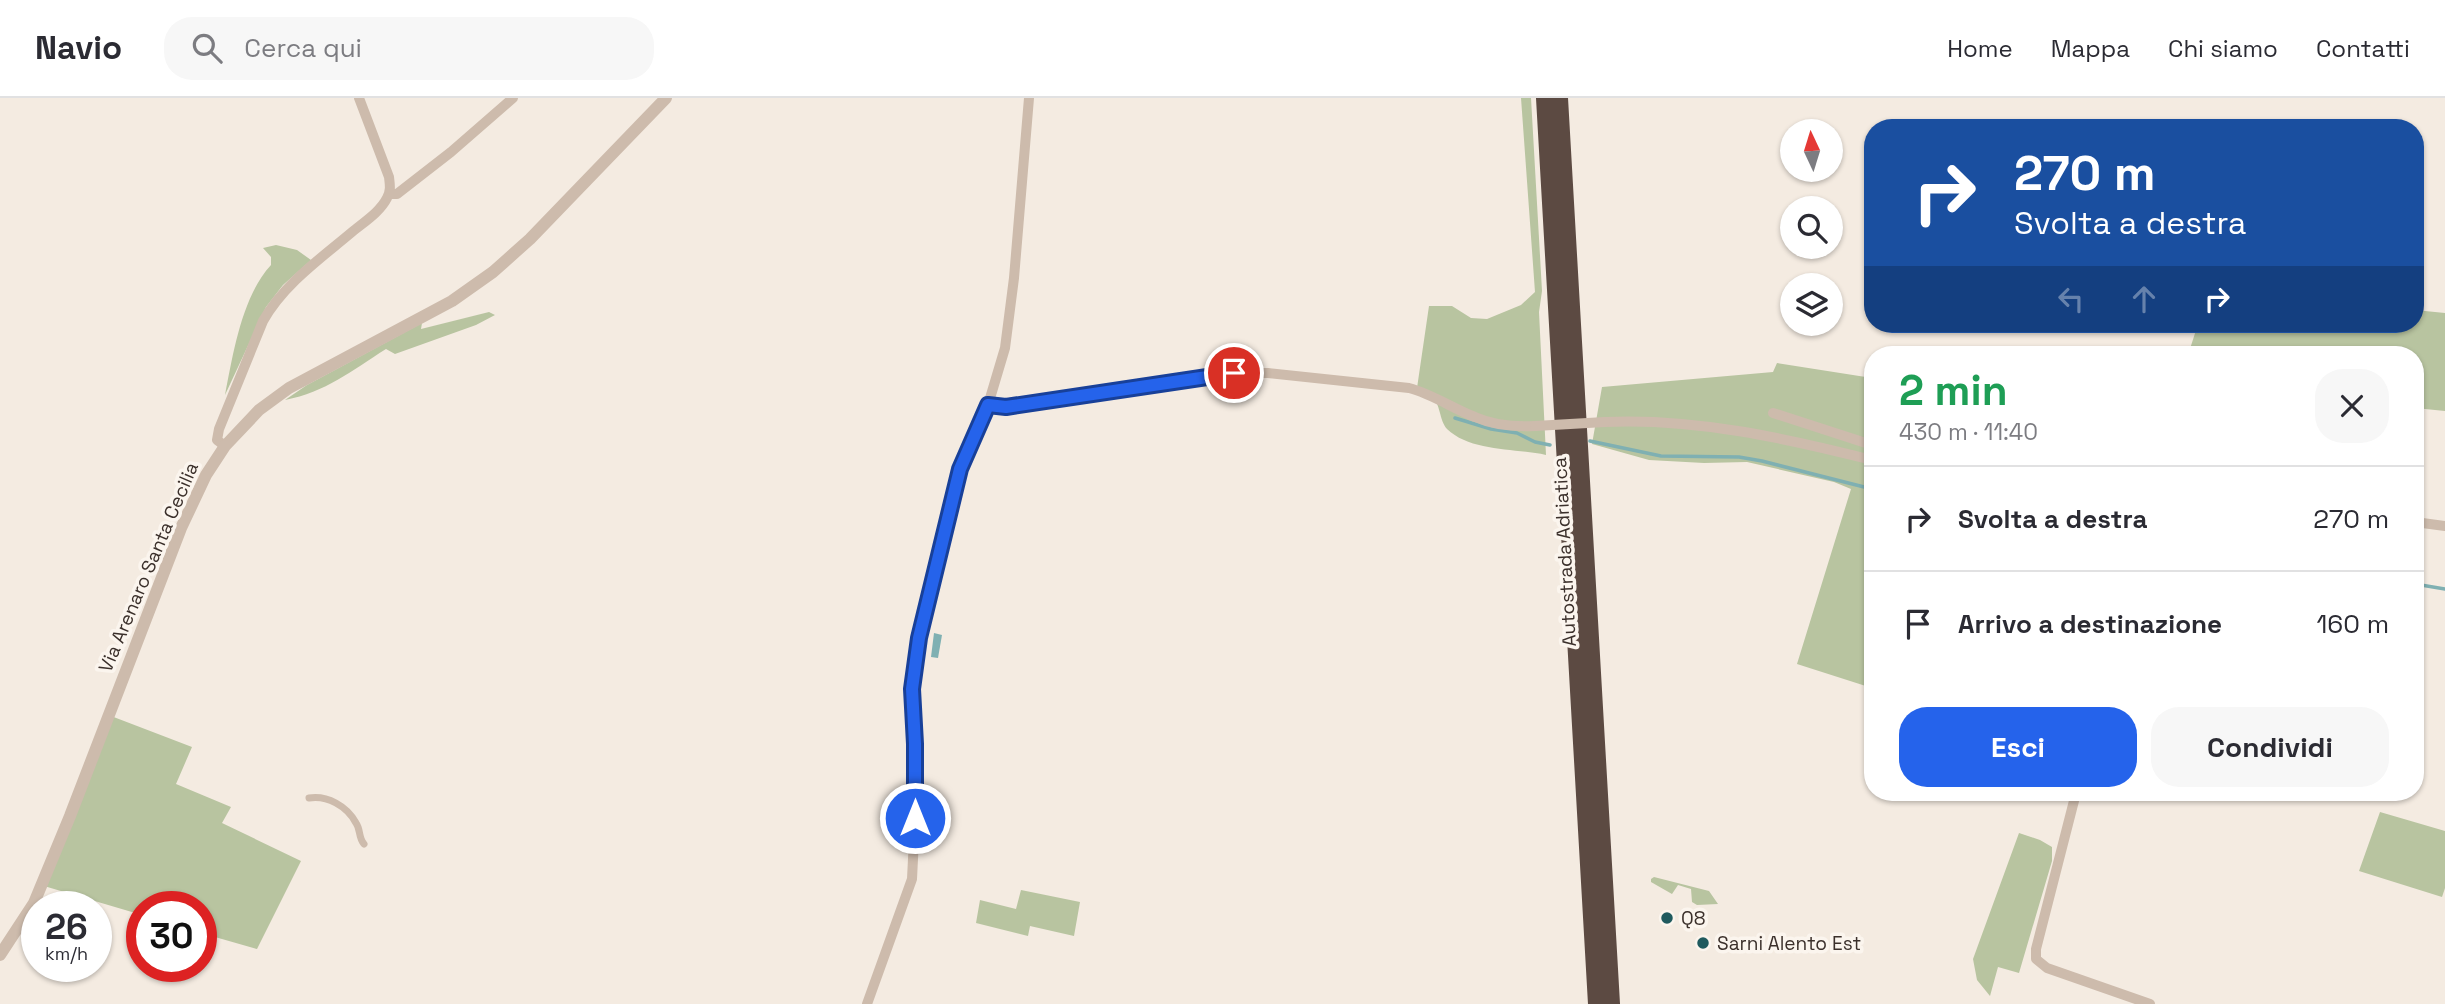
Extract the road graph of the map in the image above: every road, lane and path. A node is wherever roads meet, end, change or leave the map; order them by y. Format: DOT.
graph roads {
  1 [pos="359,98"];
  2 [pos="513,98"];
  3 [pos="666,98"];
  4 [pos="1029,98"];
  5 [pos="1545,98"];
  6 [pos="1559,98"];
  7 [pos="389,194"];
  8 [pos="988,405"];
  9 [pos="1773,413"];
  10 [pos="1864,442"];
  11 [pos="225,446"];
  12 [pos="1864,458"];
  13 [pos="2424,523"];
  14 [pos="2445,526"];
  15 [pos="309,798"];
  16 [pos="2074,801"];
  17 [pos="364,844"];
  18 [pos="0,955"];
  19 [pos="867,1004"];
  20 [pos="1597,1004"];
  21 [pos="1611,1004"];
  22 [pos="2150,1004"];
  1 -- 7 [label="street"];
  2 -- 7 [label="street"];
  3 -- 11 [label="street, Via Arenaro Santa Cecilia"];
  4 -- 8 [label="street"];
  5 -- 20 [label="highway, Autostrada Adriatica"];
  6 -- 21 [label="highway, Autostrada Adriatica"];
  7 -- 11 [label="street"];
  8 -- 12 [label="street, bridge"];
  8 -- 19 [label="street"];
  9 -- 10 [label="street"];
  11 -- 18 [label="street, Via Arenaro Santa Cecilia"];
  13 -- 14 [label="street"];
  15 -- 17 [label="street"];
  16 -- 22 [label="street"];
}
